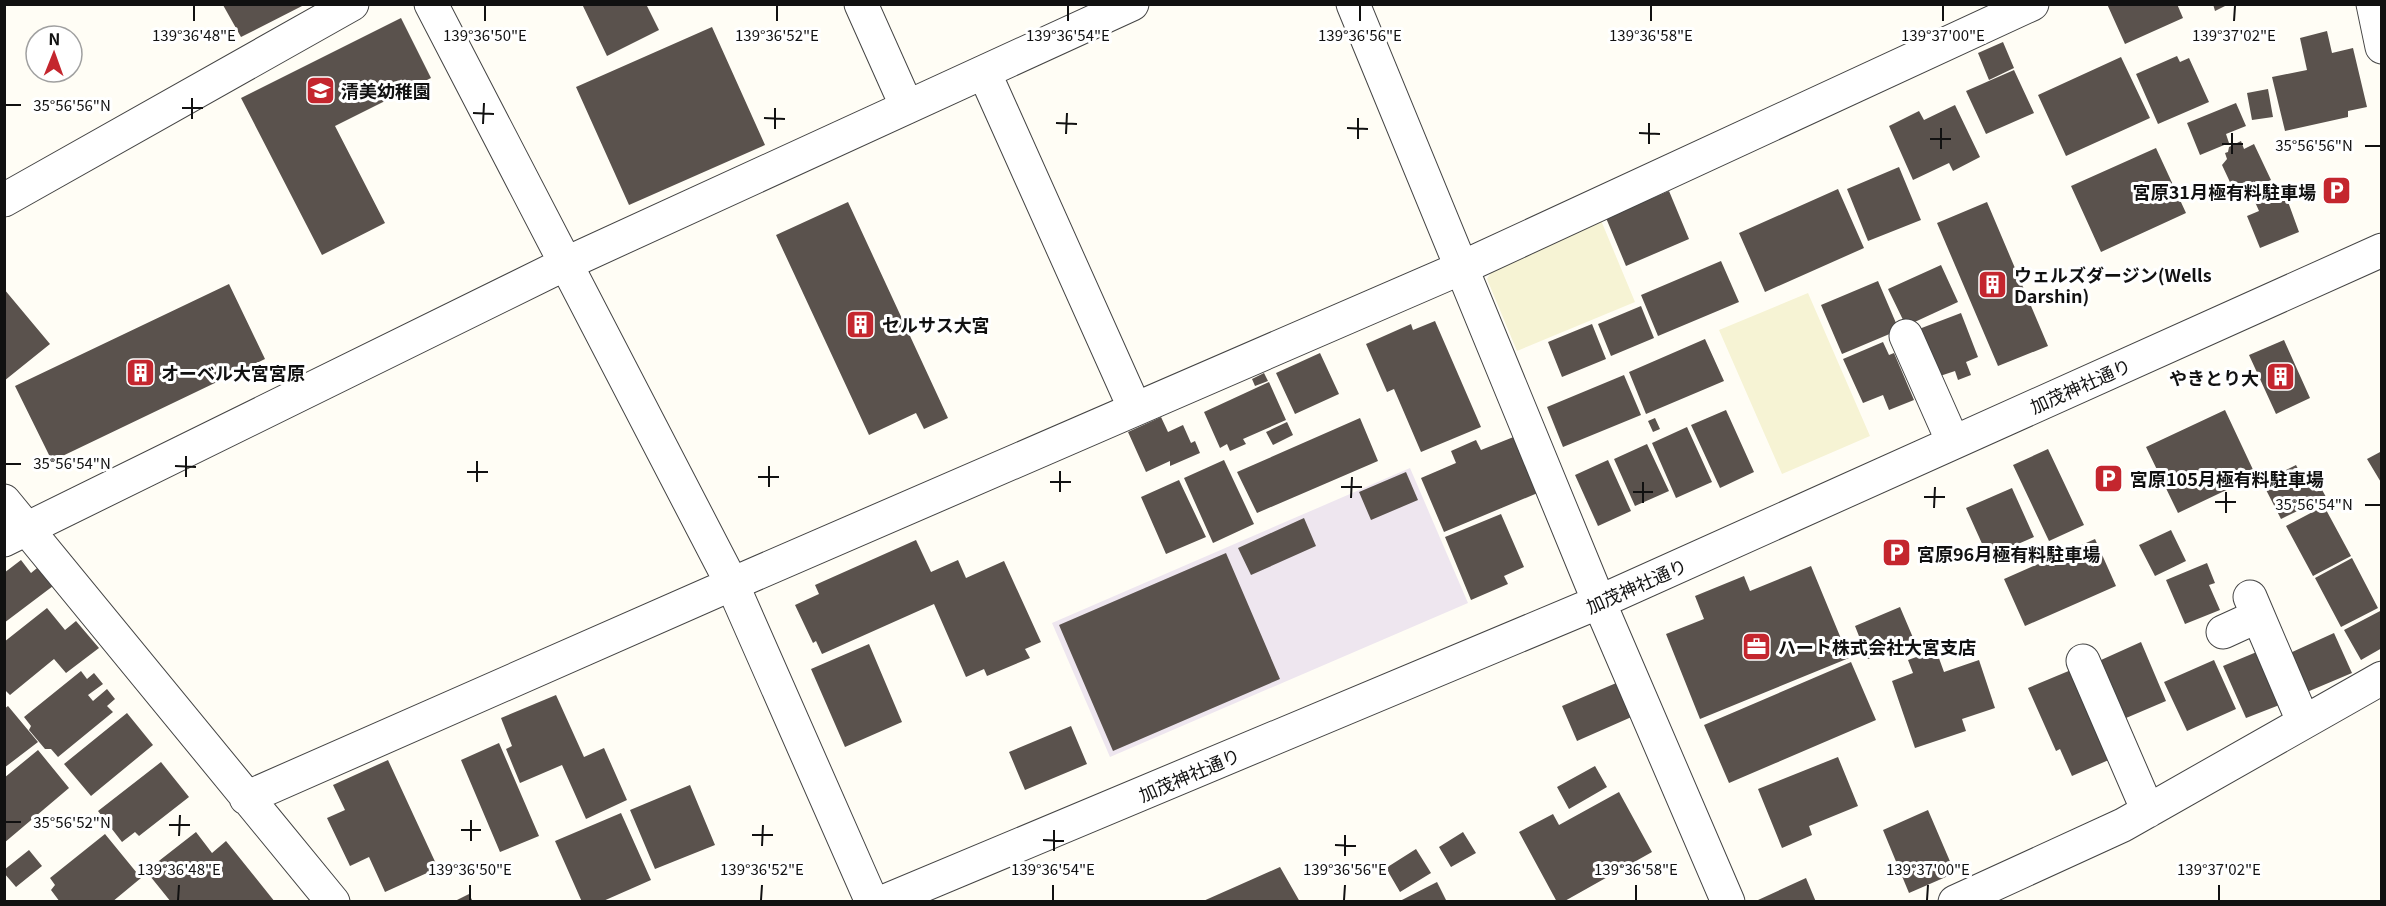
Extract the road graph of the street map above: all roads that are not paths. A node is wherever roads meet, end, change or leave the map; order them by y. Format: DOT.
graph roads {
  1 [pos="352,4"];
  2 [pos="431,4"];
  3 [pos="861,4"];
  4 [pos="1132,4"];
  5 [pos="1353,4"];
  6 [pos="2032,4"];
  7 [pos="2373,4"];
  8 [pos="2382,47"];
  9 [pos="984,72"];
  10 [pos="907,107"];
  11 [pos="4,200"];
  12 [pos="2382,250"];
  13 [pos="565,264"];
  14 [pos="1461,268"];
  15 [pos="1906,336"];
  16 [pos="1135,409"];
  17 [pos="1953,442"];
  18 [pos="4,501"];
  19 [pos="16,534"];
  20 [pos="732,584"];
  21 [pos="1599,602"];
  22 [pos="2223,632"];
  23 [pos="2083,661"];
  24 [pos="2382,678"];
  25 [pos="2303,721"];
  26 [pos="246,798"];
  27 [pos="2148,811"];
  28 [pos="333,902"];
  29 [pos="872,902"];
  30 [pos="883,902"];
  31 [pos="1728,902"];
  32 [pos="1955,902"];
  1 -- 11 [label="street"];
  2 -- 13 [label="street"];
  3 -- 10 [label="street"];
  4 -- 9 [label="street"];
  5 -- 14 [label="street"];
  6 -- 14 [label="street"];
  7 -- 8 [label="street"];
  9 -- 10 [label="street"];
  9 -- 16 [label="street"];
  10 -- 13 [label="street"];
  12 -- 17 [label="street, 加茂神社通り"];
  13 -- 19 [label="street"];
  13 -- 20 [label="street"];
  14 -- 16 [label="street"];
  14 -- 21 [label="street"];
  15 -- 17 [label="street"];
  16 -- 20 [label="street"];
  17 -- 21 [label="street, 加茂神社通り"];
  18 -- 19 [label="street"];
  19 -- 26 [label="street"];
  20 -- 26 [label="street"];
  20 -- 29 [label="street"];
  21 -- 30 [label="street, 加茂神社通り"];
  21 -- 31 [label="street"];
  22 -- 25 [label="street"];
  23 -- 27 [label="street"];
  24 -- 25 [label="street"];
  25 -- 27 [label="street"];
  26 -- 28 [label="street"];
  27 -- 32 [label="street"];
}
